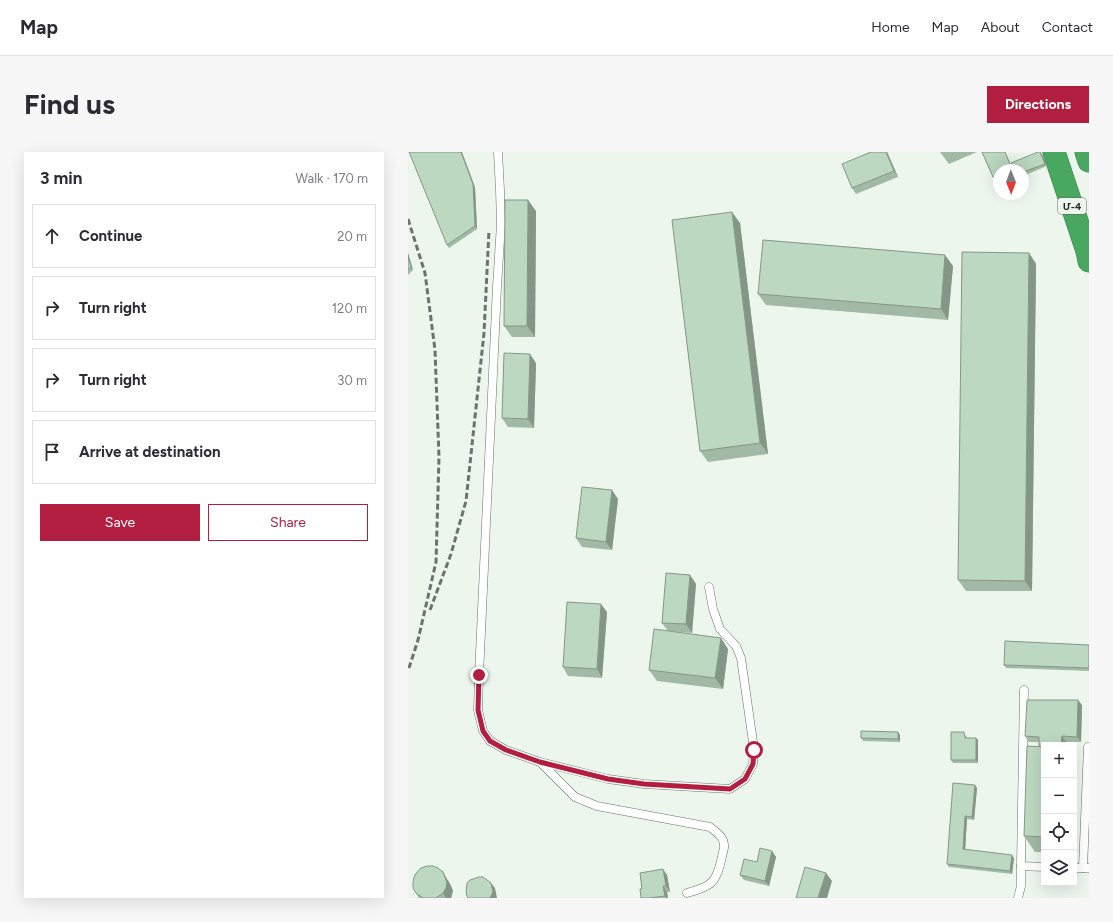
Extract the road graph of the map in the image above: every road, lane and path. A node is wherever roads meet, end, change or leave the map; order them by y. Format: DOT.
graph roads {
  1 [pos="498,152"];
  2 [pos="1054,152"];
  3 [pos="1086,152"];
  4 [pos="1089,161"];
  5 [pos="1089,261"];
  6 [pos="709,587"];
  7 [pos="1024,690"];
  8 [pos="1088,747"];
  9 [pos="540,762"];
  10 [pos="1021,866"];
  11 [pos="1041,867"];
  12 [pos="1082,868"];
  13 [pos="687,893"];
  14 [pos="1018,898"];
  1 -- 9 [label="lane"];
  2 -- 5 [label="highway, Մ-4"];
  3 -- 4 [label="highway"];
  6 -- 9 [label="lane"];
  7 -- 10 [label="lane"];
  8 -- 12 [label="lane"];
  9 -- 13 [label="lane"];
  10 -- 11 [label="lane"];
  10 -- 14 [label="lane"];
}
